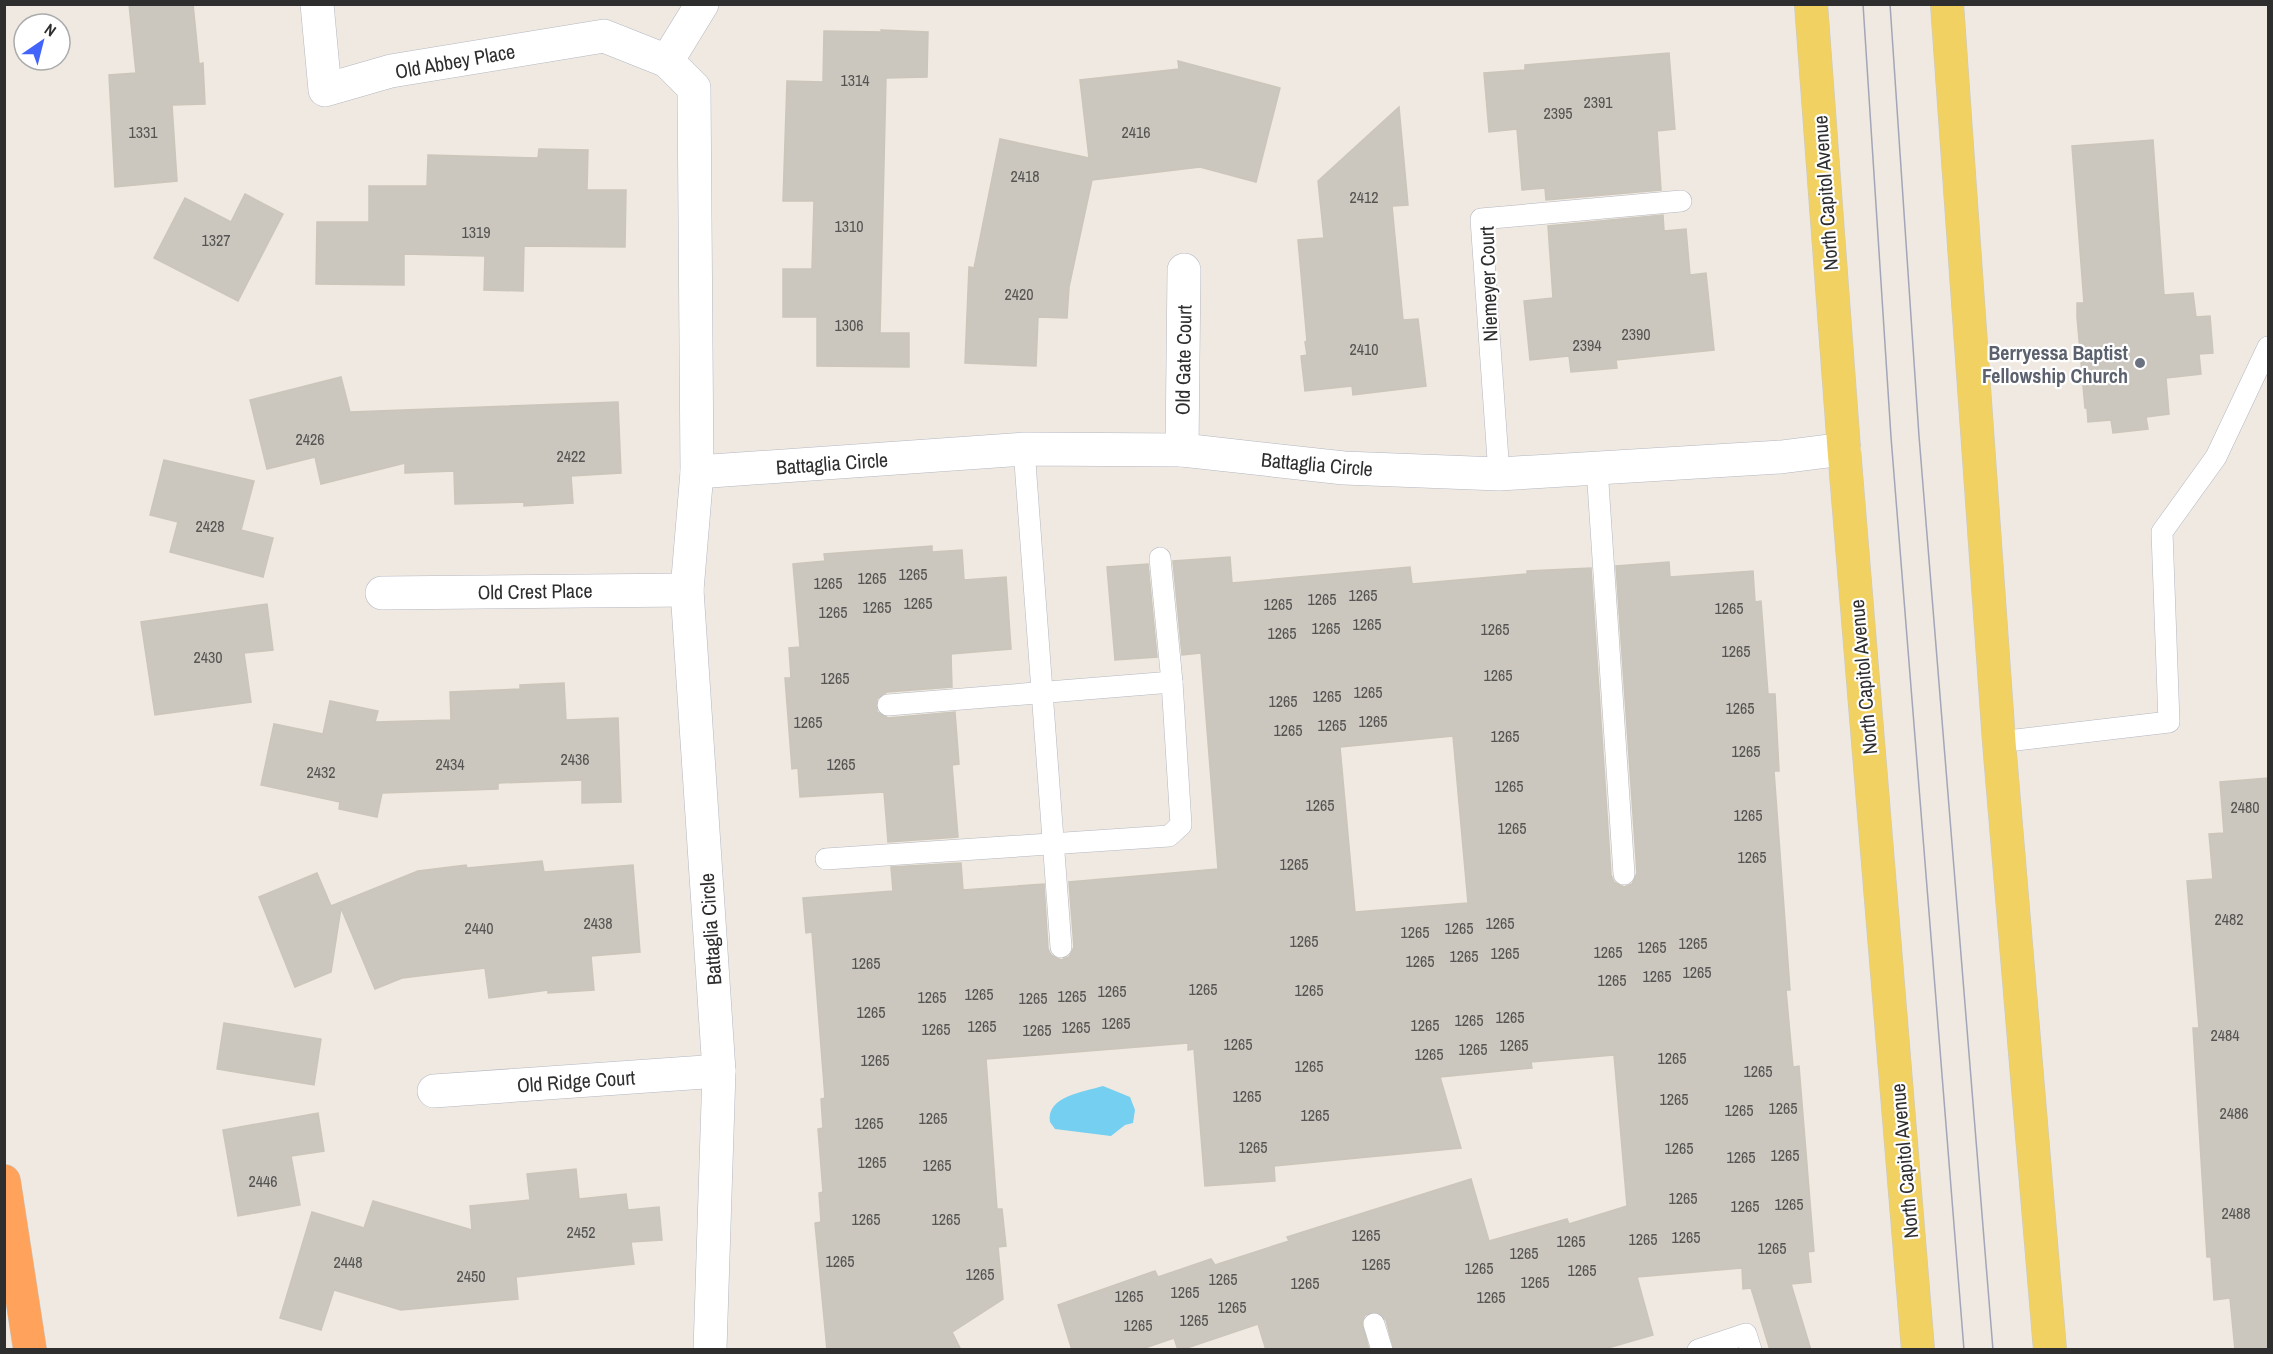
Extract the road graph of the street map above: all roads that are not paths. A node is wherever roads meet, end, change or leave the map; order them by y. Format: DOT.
graph roads {
  1 [pos="317,4"];
  2 [pos="702,4"];
  3 [pos="1811,4"];
  4 [pos="1947,4"];
  5 [pos="667,61"];
  6 [pos="1681,201"];
  7 [pos="1184,270"];
  8 [pos="2268,347"];
  9 [pos="1844,448"];
  10 [pos="1024,449"];
  11 [pos="1182,450"];
  12 [pos="1597,468"];
  13 [pos="697,472"];
  14 [pos="1499,474"];
  15 [pos="1160,558"];
  16 [pos="687,590"];
  17 [pos="382,593"];
  18 [pos="1172,682"];
  19 [pos="1041,691"];
  20 [pos="888,705"];
  21 [pos="1999,742"];
  22 [pos="1052,846"];
  23 [pos="826,859"];
  24 [pos="1624,874"];
  25 [pos="1061,947"];
  26 [pos="719,1071"];
  27 [pos="434,1091"];
  28 [pos="4,1181"];
  29 [pos="1374,1324"];
  30 [pos="30,1350"];
  31 [pos="710,1350"];
  32 [pos="1382,1350"];
  33 [pos="1698,1350"];
  34 [pos="1751,1350"];
  35 [pos="1918,1350"];
  36 [pos="2050,1350"];
  1 -- 5 [label="street, Old Abbey Place"];
  2 -- 5 [label="street"];
  3 -- 9 [label="main road, North Capitol Avenue"];
  4 -- 21 [label="main road"];
  5 -- 13 [label="street, Old Abbey Place"];
  6 -- 14 [label="lane, Niemeyer Court"];
  7 -- 11 [label="street, Old Gate Court"];
  8 -- 21 [label="lane"];
  9 -- 12 [label="street, Battaglia Circle"];
  9 -- 35 [label="main road, North Capitol Avenue"];
  10 -- 11 [label="street, Battaglia Circle"];
  10 -- 13 [label="street, Battaglia Circle"];
  10 -- 19 [label="lane"];
  11 -- 14 [label="street, Battaglia Circle"];
  12 -- 14 [label="street, Battaglia Circle"];
  12 -- 24 [label="lane"];
  13 -- 16 [label="street, Battaglia Circle"];
  15 -- 18 [label="lane"];
  16 -- 17 [label="street, Old Crest Place"];
  16 -- 26 [label="street, Battaglia Circle"];
  18 -- 19 [label="lane"];
  18 -- 22 [label="lane"];
  19 -- 20 [label="lane"];
  19 -- 22 [label="lane"];
  21 -- 36 [label="main road"];
  22 -- 23 [label="lane"];
  22 -- 25 [label="lane"];
  26 -- 27 [label="street, Old Ridge Court"];
  26 -- 31 [label="street, Battaglia Circle"];
  28 -- 30 [label="highway"];
  29 -- 32 [label="lane"];
  33 -- 34 [label="lane"];
}
